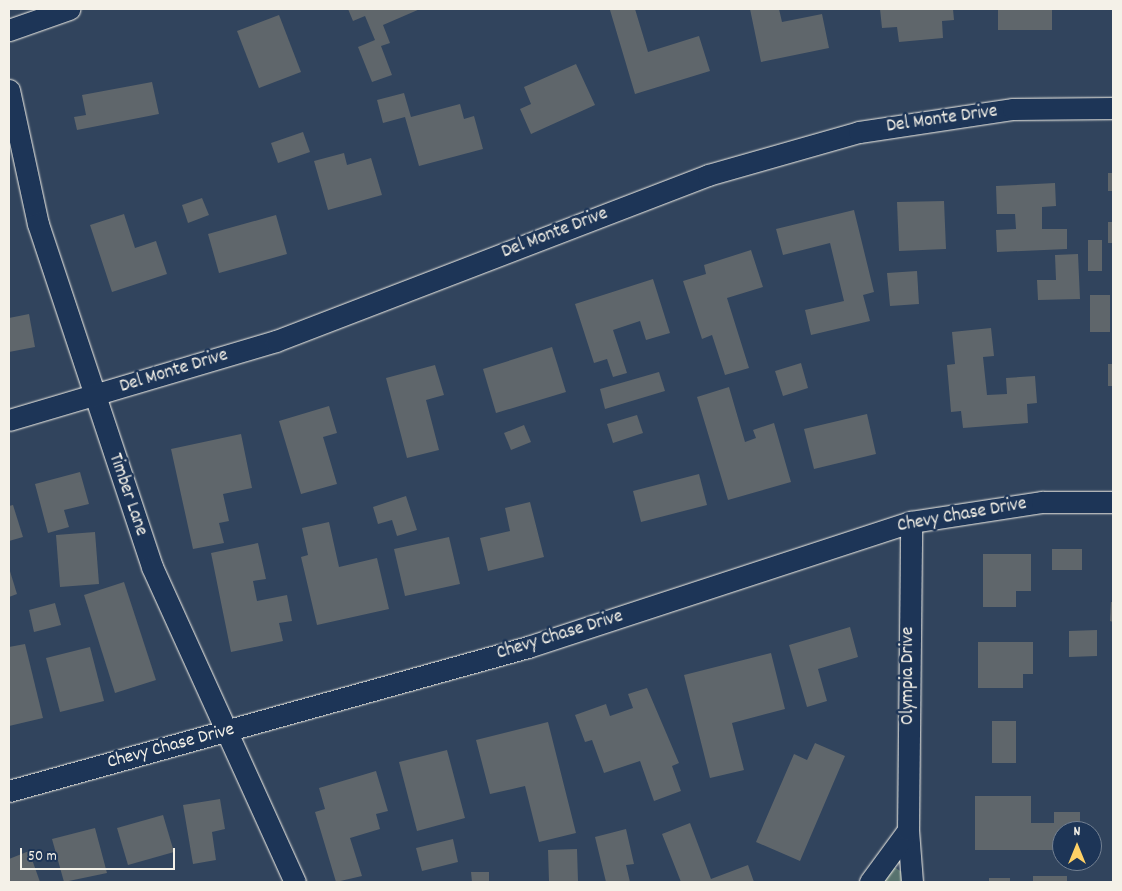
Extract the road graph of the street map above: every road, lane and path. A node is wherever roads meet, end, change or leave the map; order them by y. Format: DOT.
graph roads {
  1 [pos="69,9"];
  2 [pos="9,30"];
  3 [pos="9,90"];
  4 [pos="1113,108"];
  5 [pos="94,397"];
  6 [pos="9,420"];
  7 [pos="1113,502"];
  8 [pos="911,522"];
  9 [pos="228,731"];
  10 [pos="9,791"];
  11 [pos="908,830"];
  12 [pos="295,882"];
  13 [pos="870,882"];
  14 [pos="912,882"];
  1 -- 2 [label="street"];
  3 -- 5 [label="street, Timber Lane"];
  4 -- 5 [label="street, Del Monte Drive"];
  5 -- 6 [label="street, Del Monte Drive"];
  5 -- 9 [label="street, Timber Lane"];
  7 -- 8 [label="street, Chevy Chase Drive"];
  8 -- 9 [label="street, Chevy Chase Drive"];
  8 -- 11 [label="street, Olympia Drive"];
  9 -- 10 [label="street, Chevy Chase Drive"];
  9 -- 12 [label="street, Timber Lane"];
  11 -- 13 [label="street"];
  11 -- 14 [label="street, Olympia Drive"];
}
